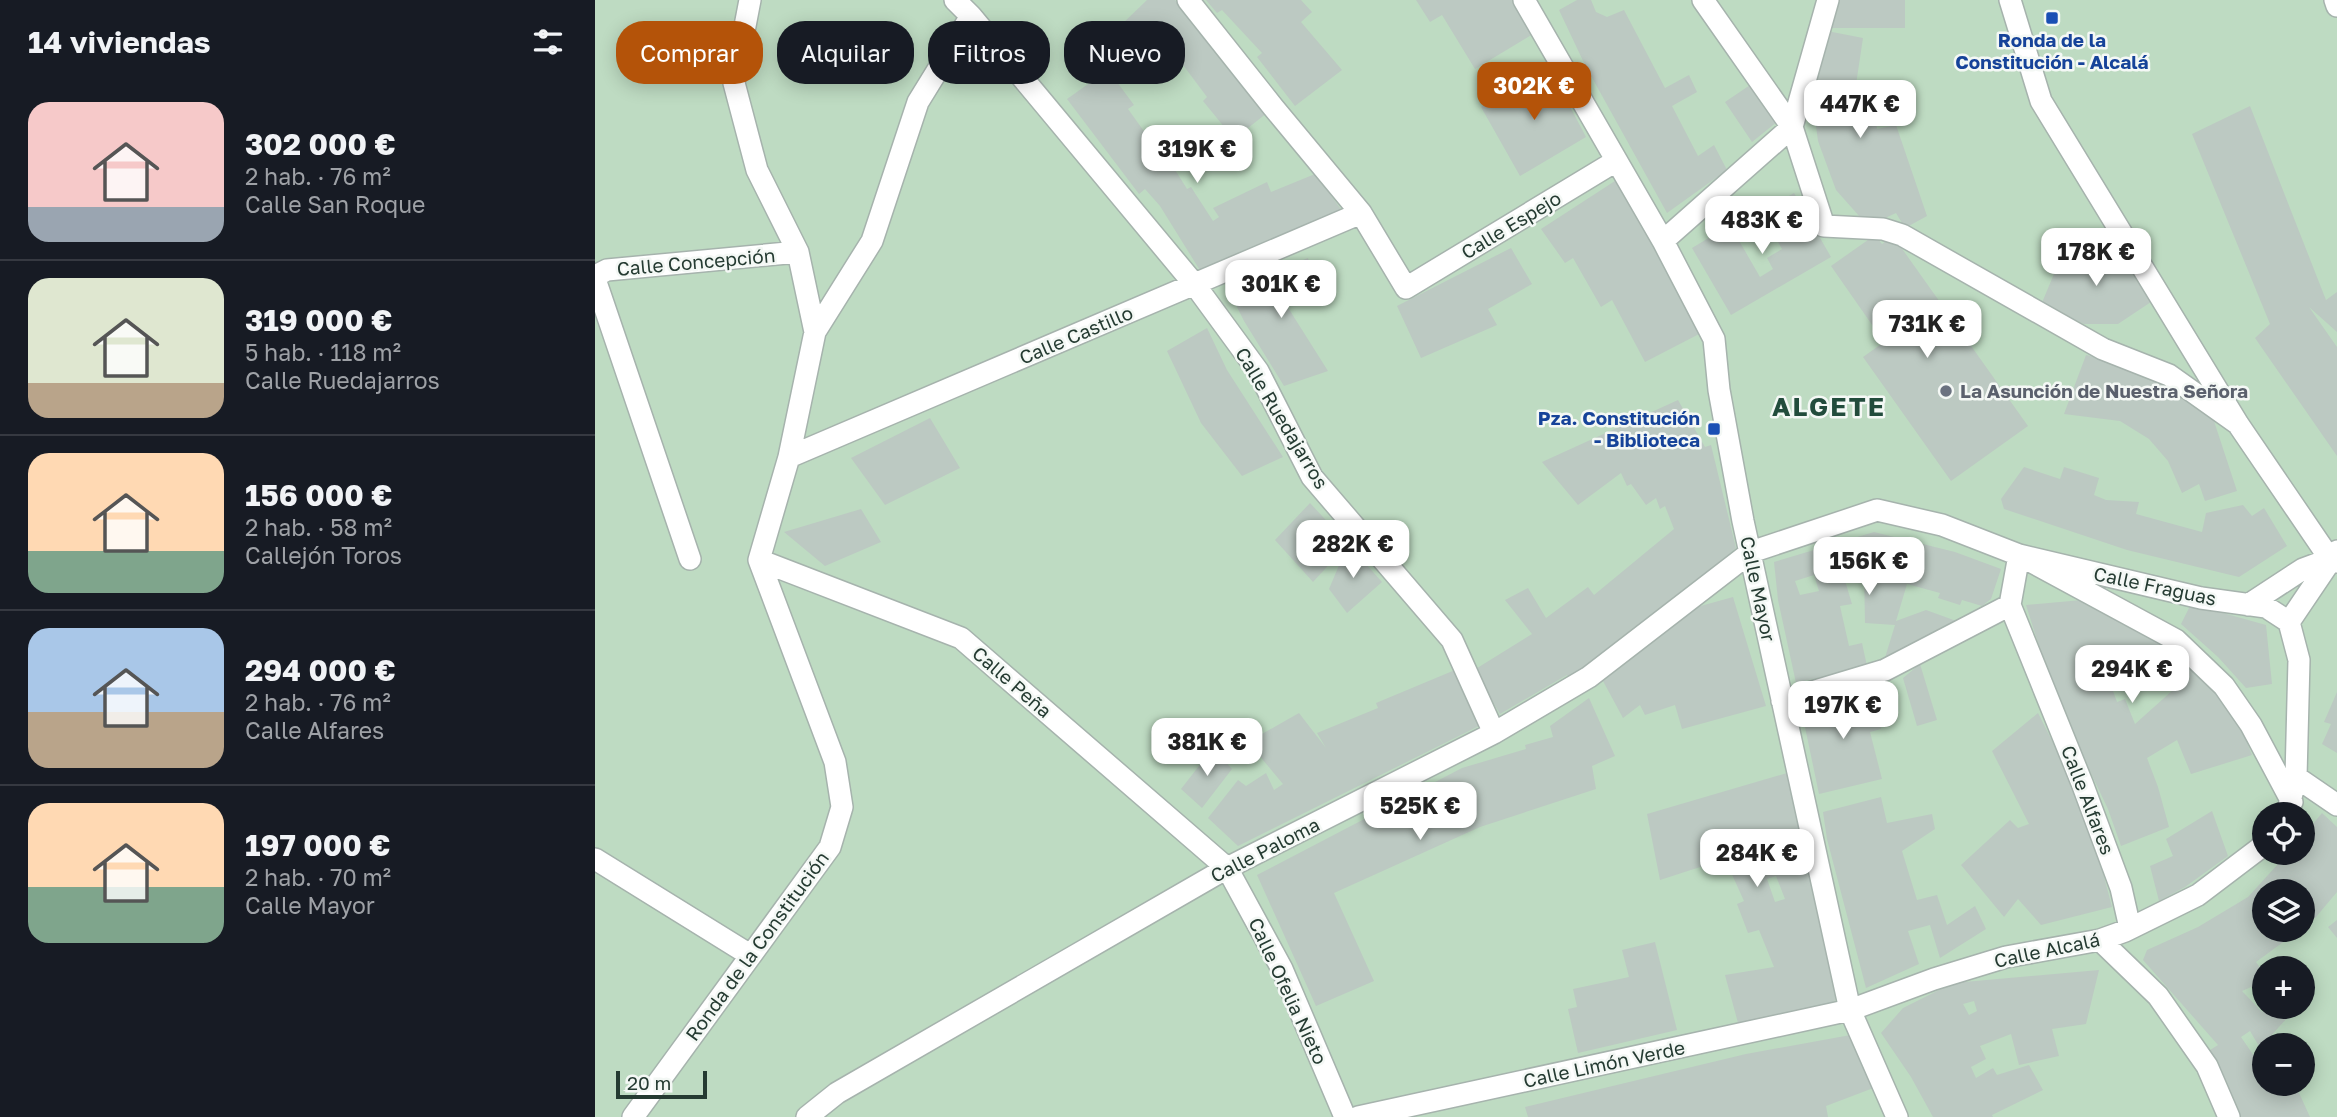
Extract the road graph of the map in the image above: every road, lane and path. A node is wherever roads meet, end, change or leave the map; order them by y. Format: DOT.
graph roads {
  1 [pos="750,0"];
  2 [pos="955,0"];
  3 [pos="1188,0"];
  4 [pos="1524,0"];
  5 [pos="1703,0"];
  6 [pos="1828,0"];
  7 [pos="2010,0"];
  8 [pos="2335,0"];
  9 [pos="2337,6"];
  10 [pos="971,16"];
  11 [pos="1792,127"];
  12 [pos="1616,161"];
  13 [pos="1361,213"];
  14 [pos="1663,241"];
  15 [pos="798,252"];
  16 [pos="595,277"];
  17 [pos="1195,285"];
  18 [pos="815,332"];
  19 [pos="2238,424"];
  20 [pos="789,457"];
  21 [pos="1751,552"];
  22 [pos="2019,555"];
  23 [pos="2335,557"];
  24 [pos="690,559"];
  25 [pos="759,560"];
  26 [pos="2010,605"];
  27 [pos="2248,605"];
  28 [pos="2289,622"];
  29 [pos="1782,701"];
  30 [pos="1494,733"];
  31 [pos="2296,777"];
  32 [pos="2285,802"];
  33 [pos="2290,802"];
  34 [pos="2337,806"];
  35 [pos="2252,854"];
  36 [pos="595,859"];
  37 [pos="1227,868"];
  38 [pos="2130,928"];
  39 [pos="2100,940"];
  40 [pos="750,956"];
  41 [pos="1850,1010"];
  42 [pos="633,1117"];
  43 [pos="807,1117"];
  44 [pos="1345,1117"];
  45 [pos="1358,1117"];
  46 [pos="1897,1117"];
  47 [pos="2229,1117"];
  1 -- 15 [label="street"];
  2 -- 10 [label="street, Calle Ruedajarros"];
  3 -- 13 [label="street"];
  4 -- 12 [label="street"];
  5 -- 11 [label="street"];
  6 -- 11 [label="street"];
  7 -- 19 [label="street"];
  8 -- 9 [label="street"];
  10 -- 17 [label="street, Calle Ruedajarros"];
  10 -- 18 [label="street"];
  11 -- 14 [label="street"];
  11 -- 19 [label="street"];
  12 -- 13 [label="street, Calle Espejo"];
  12 -- 14 [label="street"];
  13 -- 17 [label="street, Calle Castillo"];
  14 -- 21 [label="street, Calle Mayor"];
  15 -- 16 [label="street, Calle Concepción"];
  15 -- 18 [label="street"];
  16 -- 24 [label="street"];
  17 -- 20 [label="street, Calle Castillo"];
  17 -- 30 [label="street, Calle Ruedajarros"];
  18 -- 20 [label="street"];
  19 -- 23 [label="street"];
  20 -- 25 [label="street"];
  21 -- 22 [label="street, Calle Fraguas"];
  21 -- 29 [label="street, Calle Mayor"];
  21 -- 30 [label="street, Calle Paloma"];
  22 -- 26 [label="street"];
  22 -- 27 [label="street, Calle Fraguas"];
  22 -- 32 [label="street, Calle Fraguas"];
  23 -- 27 [label="street"];
  23 -- 28 [label="street"];
  25 -- 37 [label="street, Calle Peña"];
  25 -- 40 [label="street, Ronda de la Constitución"];
  26 -- 29 [label="street"];
  26 -- 38 [label="street, Calle Alfares"];
  27 -- 28 [label="street, Calle Fraguas"];
  28 -- 31 [label="street"];
  29 -- 41 [label="street, Calle Mayor"];
  30 -- 37 [label="street, Calle Paloma"];
  31 -- 33 [label="street"];
  31 -- 34 [label="street"];
  35 -- 38 [label="street, Calle Alcalá"];
  36 -- 40 [label="street"];
  37 -- 43 [label="street, Calle Paloma"];
  37 -- 44 [label="street, Calle Ofelia Nieto"];
  38 -- 39 [label="street, Calle Alcalá"];
  39 -- 41 [label="street, Calle Alcalá"];
  39 -- 47 [label="street"];
  40 -- 42 [label="street, Ronda de la Constitución"];
  41 -- 45 [label="street, Calle Limón Verde"];
  41 -- 46 [label="street, Calle Mayor"];
}
